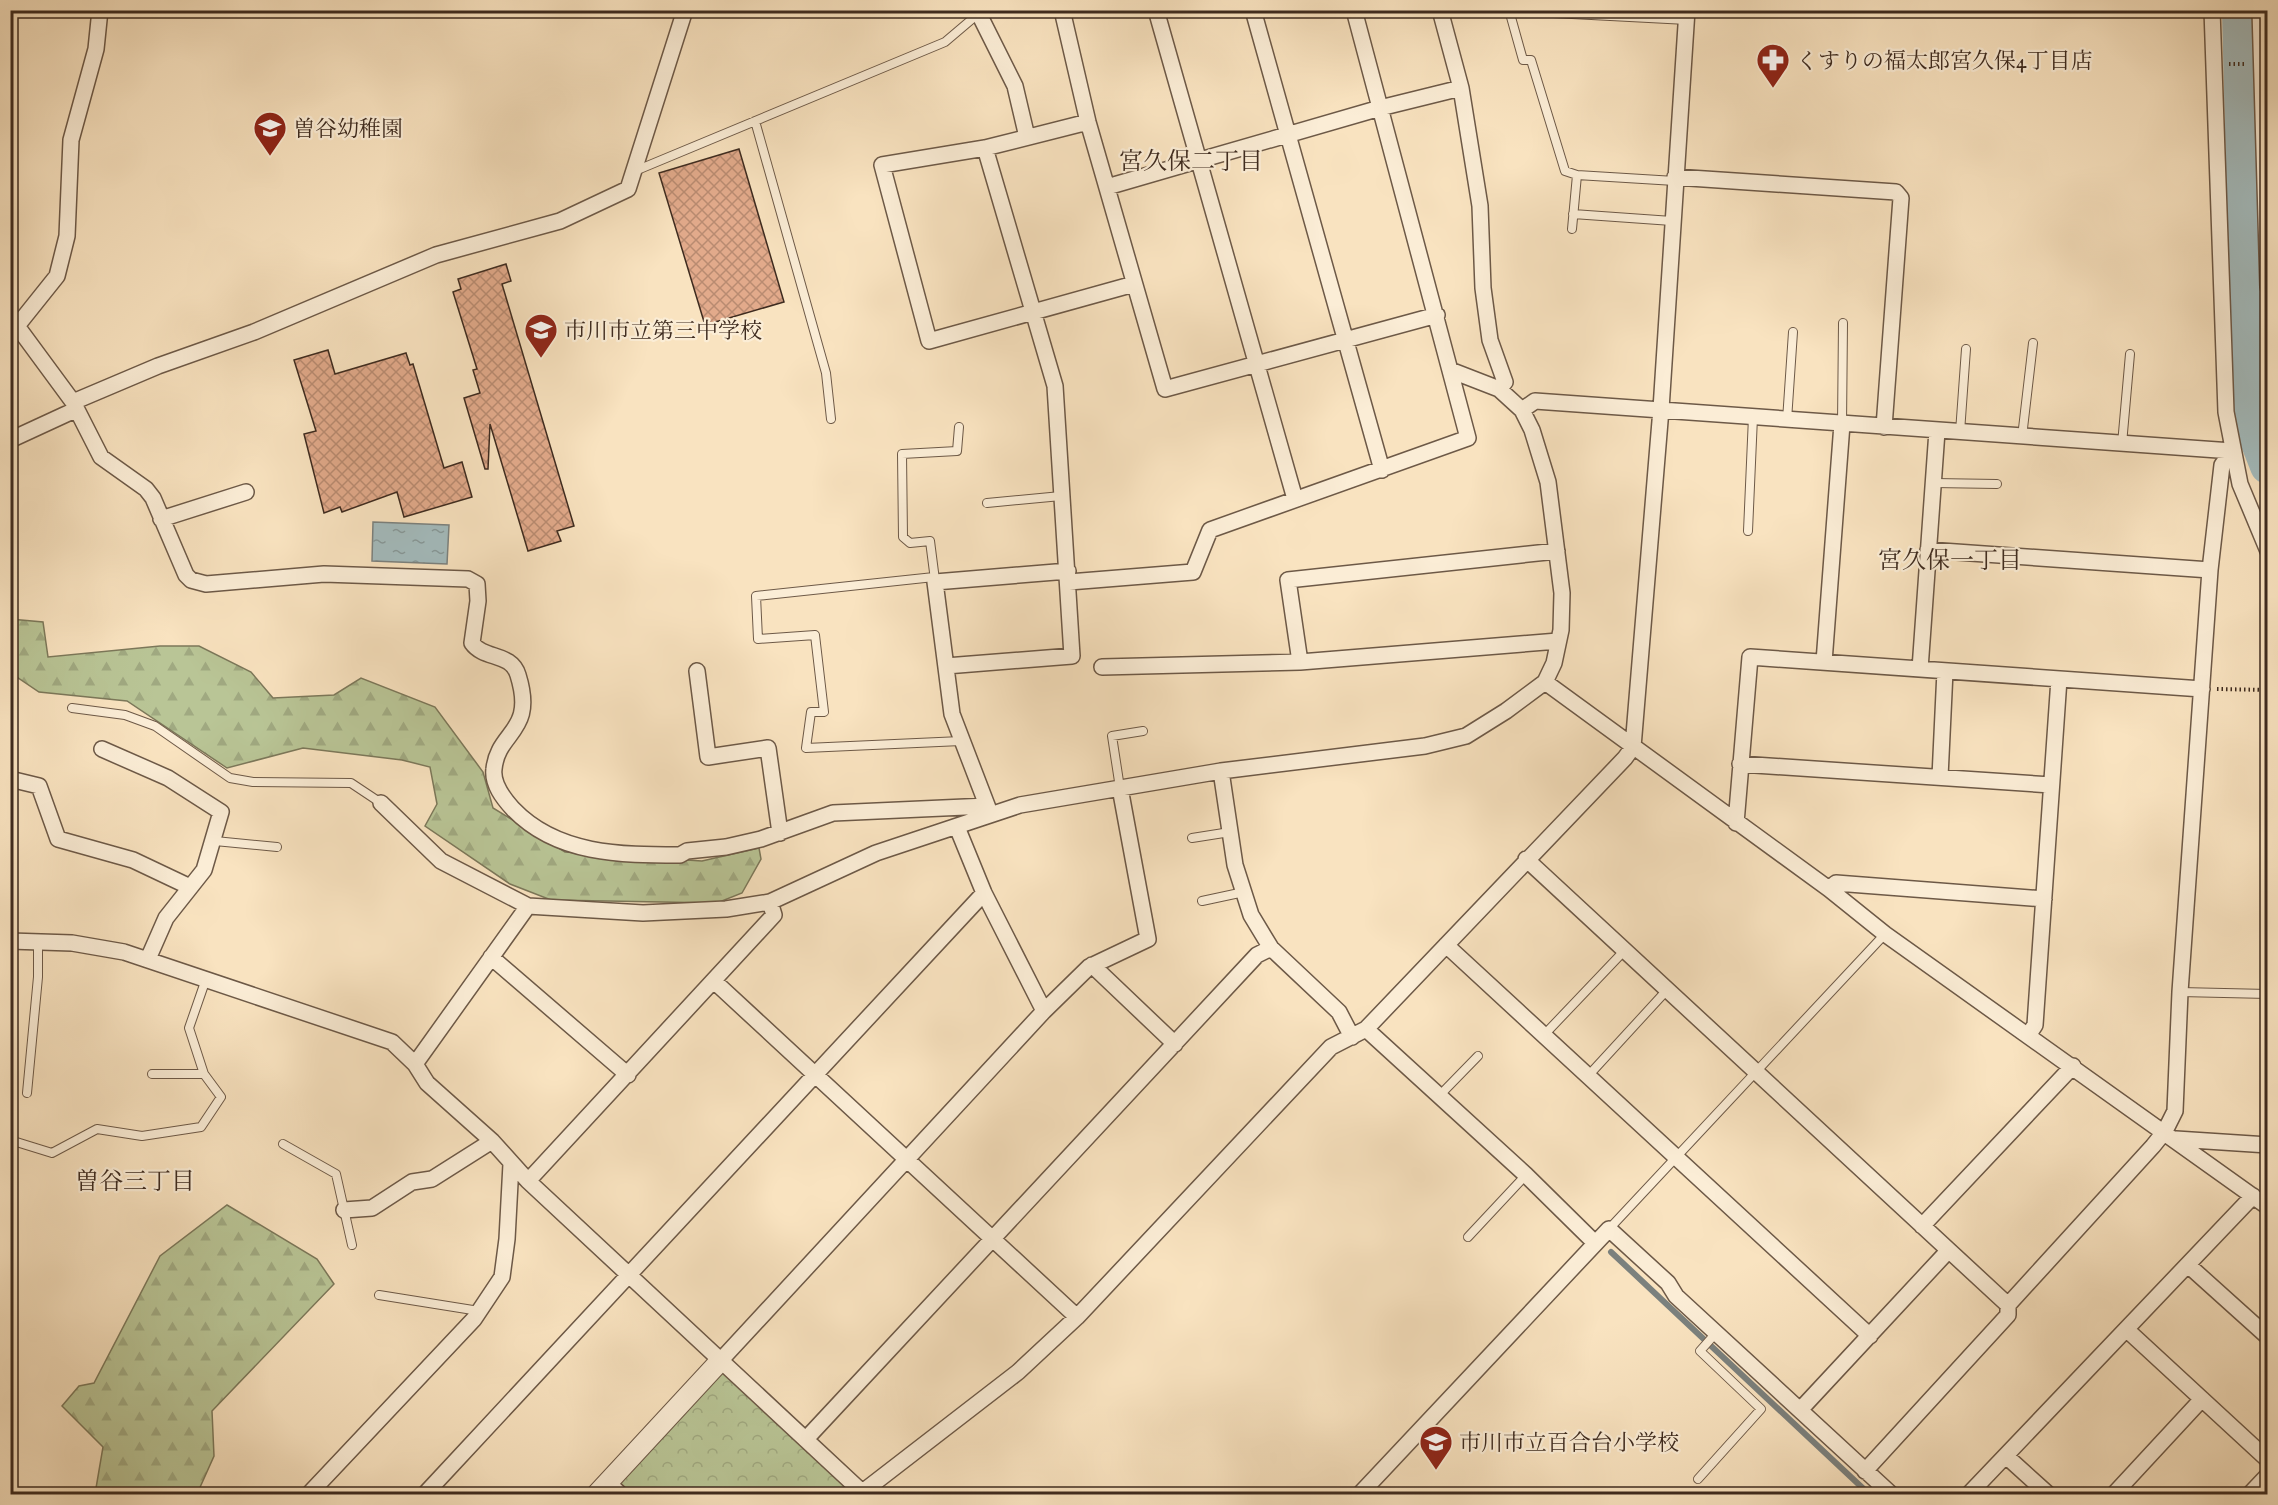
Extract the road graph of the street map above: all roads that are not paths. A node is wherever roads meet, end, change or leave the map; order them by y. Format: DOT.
graph roads {
  1 [pos="100,10"];
  2 [pos="686,10"];
  3 [pos="1062,10"];
  4 [pos="1156,10"];
  5 [pos="1253,10"];
  6 [pos="1354,10"];
  7 [pos="1440,10"];
  8 [pos="1509,10"];
  9 [pos="2212,10"];
  10 [pos="2260,10"];
  11 [pos="977,12"];
  12 [pos="1553,13"];
  13 [pos="1687,15"];
  14 [pos="2262,70"];
  15 [pos="1461,88"];
  16 [pos="1380,108"];
  17 [pos="755,121"];
  18 [pos="1088,122"];
  19 [pos="1287,135"];
  20 [pos="1027,137"];
  21 [pos="985,148"];
  22 [pos="1197,160"];
  23 [pos="633,172"];
  24 [pos="1577,175"];
  25 [pos="1675,179"];
  26 [pos="1107,187"];
  27 [pos="1573,214"];
  28 [pos="1672,220"];
  29 [pos="1572,229"];
  30 [pos="1134,284"];
  31 [pos="2268,287"];
  32 [pos="1032,313"];
  33 [pos="1437,315"];
  34 [pos="1843,323"];
  35 [pos="14,325"];
  36 [pos="1793,332"];
  37 [pos="1346,340"];
  38 [pos="2033,343"];
  39 [pos="1966,349"];
  40 [pos="2130,354"];
  41 [pos="1256,364"];
  42 [pos="1450,370"];
  43 [pos="1498,388"];
  44 [pos="74,406"];
  45 [pos="1661,409"];
  46 [pos="1522,410"];
  47 [pos="1753,417"];
  48 [pos="831,419"];
  49 [pos="1787,420"];
  50 [pos="1842,424"];
  51 [pos="959,427"];
  52 [pos="1884,427"];
  53 [pos="1937,431"];
  54 [pos="1960,432"];
  55 [pos="2022,437"];
  56 [pos="10,440"];
  57 [pos="2122,444"];
  58 [pos="2232,451"];
  59 [pos="1382,470"];
  60 [pos="1934,483"];
  61 [pos="1997,484"];
  62 [pos="246,492"];
  63 [pos="1061,496"];
  64 [pos="1295,499"];
  65 [pos="987,503"];
  66 [pos="161,519"];
  67 [pos="1748,531"];
  68 [pos="1929,550"];
  69 [pos="1557,551"];
  70 [pos="2268,551"];
  71 [pos="2210,570"];
  72 [pos="1069,576"];
  73 [pos="935,579"];
  74 [pos="1558,641"];
  75 [pos="1300,662"];
  76 [pos="1824,662"];
  77 [pos="946,666"];
  78 [pos="1102,667"];
  79 [pos="1920,669"];
  80 [pos="698,671"];
  81 [pos="1945,671"];
  82 [pos="2059,679"];
  83 [pos="1545,682"];
  84 [pos="2202,689"];
  85 [pos="72,708"];
  86 [pos="1143,731"];
  87 [pos="962,741"];
  88 [pos="1632,747"];
  89 [pos="102,749"];
  90 [pos="1740,764"];
  91 [pos="1221,771"];
  92 [pos="1940,777"];
  93 [pos="10,779"];
  94 [pos="2051,785"];
  95 [pos="1120,788"];
  96 [pos="381,803"];
  97 [pos="989,811"];
  98 [pos="1736,823"];
  99 [pos="957,827"];
  100 [pos="1230,832"];
  101 [pos="780,833"];
  102 [pos="1192,837"];
  103 [pos="215,841"];
  104 [pos="276,847"];
  105 [pos="1526,860"];
  106 [pos="190,887"];
  107 [pos="1829,889"];
  108 [pos="1244,892"];
  109 [pos="984,893"];
  110 [pos="2044,899"];
  111 [pos="1202,901"];
  112 [pos="770,902"];
  113 [pos="528,906"];
  114 [pos="1886,933"];
  115 [pos="10,941"];
  116 [pos="38,941"];
  117 [pos="1446,945"];
  118 [pos="1271,948"];
  119 [pos="1625,950"];
  120 [pos="491,957"];
  121 [pos="148,960"];
  122 [pos="1092,965"];
  123 [pos="206,979"];
  124 [pos="715,982"];
  125 [pos="1667,990"];
  126 [pos="2180,992"];
  127 [pos="2268,994"];
  128 [pos="1044,1011"];
  129 [pos="1366,1029"];
  130 [pos="2029,1034"];
  131 [pos="1544,1035"];
  132 [pos="1352,1037"];
  133 [pos="1175,1044"];
  134 [pos="1478,1056"];
  135 [pos="415,1064"];
  136 [pos="2073,1065"];
  137 [pos="1755,1071"];
  138 [pos="152,1074"];
  139 [pos="204,1074"];
  140 [pos="628,1075"];
  141 [pos="815,1076"];
  142 [pos="1587,1076"];
  143 [pos="27,1094"];
  144 [pos="1439,1096"];
  145 [pos="2171,1135"];
  146 [pos="10,1140"];
  147 [pos="492,1141"];
  148 [pos="283,1144"];
  149 [pos="2268,1146"];
  150 [pos="1675,1156"];
  151 [pos="905,1159"];
  152 [pos="511,1164"];
  153 [pos="1526,1175"];
  154 [pos="528,1181"];
  155 [pos="2253,1196"];
  156 [pos="2268,1207"];
  157 [pos="344,1210"];
  158 [pos="1922,1226"];
  159 [pos="1609,1229"];
  160 [pos="1468,1237"];
  161 [pos="994,1240"];
  162 [pos="1595,1243"];
  163 [pos="352,1245"];
  164 [pos="1948,1251"];
  165 [pos="2188,1264"];
  166 [pos="629,1275"];
  167 [pos="380,1295"];
  168 [pos="2008,1305"];
  169 [pos="479,1311"];
  170 [pos="1077,1317"];
  171 [pos="2126,1329"];
  172 [pos="1715,1335"];
  173 [pos="1870,1336"];
  174 [pos="2268,1337"];
  175 [pos="721,1360"];
  176 [pos="2202,1399"];
  177 [pos="1800,1410"];
  178 [pos="806,1439"];
  179 [pos="2006,1456"];
  180 [pos="2268,1460"];
  181 [pos="1865,1470"];
  182 [pos="2268,1475"];
  183 [pos="1698,1479"];
  184 [pos="608,1491"];
  185 [pos="861,1493"];
  186 [pos="309,1494"];
  187 [pos="425,1494"];
  188 [pos="1360,1494"];
  189 [pos="1891,1494"];
  190 [pos="1969,1494"];
  191 [pos="2048,1494"];
  192 [pos="2114,1494"];
  193 [pos="2250,1494"];
  1 -- 35 [label="street"];
  2 -- 23 [label="street"];
  3 -- 18 [label="street"];
  4 -- 22 [label="street"];
  5 -- 19 [label="street"];
  6 -- 16 [label="street"];
  7 -- 15 [label="street"];
  8 -- 24 [label="lane"];
  9 -- 58 [label="street"];
  10 -- 14 [label="street"];
  11 -- 17 [label="lane"];
  11 -- 20 [label="street"];
  12 -- 13 [label="lane"];
  13 -- 25 [label="street"];
  14 -- 31 [label="street"];
  15 -- 16 [label="street"];
  15 -- 43 [label="street"];
  16 -- 19 [label="street"];
  16 -- 33 [label="street"];
  17 -- 23 [label="lane"];
  17 -- 48 [label="lane"];
  18 -- 20 [label="street"];
  18 -- 26 [label="street"];
  19 -- 22 [label="street"];
  19 -- 37 [label="street"];
  20 -- 21 [label="street"];
  21 -- 32 [label="street"];
  21 -- 32 [label="street"];
  22 -- 26 [label="street"];
  22 -- 41 [label="street"];
  23 -- 44 [label="street"];
  24 -- 25 [label="lane"];
  24 -- 27 [label="lane"];
  25 -- 28 [label="street"];
  25 -- 52 [label="street"];
  26 -- 30 [label="street"];
  27 -- 28 [label="lane"];
  27 -- 29 [label="lane"];
  28 -- 45 [label="street"];
  30 -- 32 [label="street"];
  30 -- 41 [label="street"];
  32 -- 63 [label="street"];
  33 -- 37 [label="street"];
  33 -- 42 [label="street"];
  34 -- 50 [label="lane"];
  35 -- 44 [label="street"];
  36 -- 49 [label="lane"];
  37 -- 41 [label="street"];
  37 -- 59 [label="street"];
  38 -- 55 [label="lane"];
  39 -- 54 [label="lane"];
  40 -- 57 [label="lane"];
  41 -- 64 [label="street"];
  42 -- 43 [label="street"];
  42 -- 59 [label="street"];
  43 -- 46 [label="street"];
  44 -- 56 [label="street"];
  44 -- 66 [label="street"];
  45 -- 46 [label="street"];
  45 -- 47 [label="street"];
  45 -- 88 [label="street"];
  46 -- 69 [label="street"];
  47 -- 49 [label="street"];
  47 -- 67 [label="lane"];
  49 -- 50 [label="street"];
  50 -- 52 [label="street"];
  50 -- 76 [label="street"];
  51 -- 73 [label="lane"];
  52 -- 53 [label="street"];
  53 -- 54 [label="street"];
  53 -- 60 [label="street"];
  54 -- 55 [label="street"];
  55 -- 57 [label="street"];
  57 -- 58 [label="street"];
  58 -- 70 [label="street"];
  58 -- 71 [label="street"];
  59 -- 64 [label="street"];
  60 -- 61 [label="lane"];
  60 -- 68 [label="street"];
  62 -- 66 [label="street"];
  63 -- 65 [label="lane"];
  63 -- 72 [label="street"];
  64 -- 72 [label="street"];
  66 -- 101 [label="street"];
  68 -- 71 [label="street"];
  68 -- 79 [label="street"];
  69 -- 74 [label="street"];
  69 -- 75 [label="street"];
  71 -- 84 [label="street"];
  72 -- 73 [label="street"];
  72 -- 77 [label="street"];
  73 -- 77 [label="street"];
  73 -- 87 [label="lane"];
  74 -- 75 [label="street"];
  74 -- 83 [label="street"];
  75 -- 78 [label="street"];
  76 -- 79 [label="street"];
  76 -- 90 [label="street"];
  77 -- 87 [label="street"];
  79 -- 81 [label="street"];
  80 -- 101 [label="street"];
  81 -- 82 [label="street"];
  81 -- 92 [label="street"];
  82 -- 84 [label="street"];
  82 -- 94 [label="street"];
  83 -- 88 [label="street"];
  83 -- 91 [label="street"];
  84 -- 126 [label="street"];
  85 -- 96 [label="lane"];
  86 -- 95 [label="lane"];
  87 -- 97 [label="street"];
  88 -- 98 [label="street"];
  88 -- 105 [label="street"];
  89 -- 103 [label="street"];
  90 -- 92 [label="street"];
  90 -- 98 [label="street"];
  91 -- 95 [label="street"];
  91 -- 100 [label="street"];
  92 -- 94 [label="street"];
  93 -- 106 [label="street"];
  94 -- 110 [label="street"];
  95 -- 97 [label="street"];
  95 -- 122 [label="street"];
  96 -- 113 [label="street"];
  97 -- 99 [label="street"];
  97 -- 101 [label="street"];
  98 -- 107 [label="street"];
  99 -- 109 [label="street"];
  99 -- 112 [label="street"];
  100 -- 102 [label="lane"];
  100 -- 108 [label="street"];
  103 -- 104 [label="lane"];
  103 -- 106 [label="street"];
  105 -- 117 [label="street"];
  105 -- 119 [label="street"];
  106 -- 121 [label="street"];
  107 -- 110 [label="street"];
  107 -- 114 [label="street"];
  108 -- 111 [label="lane"];
  108 -- 118 [label="street"];
  109 -- 128 [label="street"];
  109 -- 141 [label="street"];
  110 -- 130 [label="street"];
  112 -- 113 [label="street"];
  112 -- 124 [label="street"];
  113 -- 120 [label="street"];
  114 -- 130 [label="street"];
  114 -- 137 [label="lane"];
  115 -- 116 [label="street"];
  116 -- 121 [label="street"];
  116 -- 143 [label="lane"];
  117 -- 129 [label="street"];
  117 -- 131 [label="street"];
  118 -- 132 [label="street"];
  118 -- 133 [label="street"];
  119 -- 125 [label="street"];
  119 -- 131 [label="lane"];
  120 -- 135 [label="street"];
  120 -- 140 [label="street"];
  121 -- 123 [label="street"];
  122 -- 128 [label="street"];
  122 -- 133 [label="street"];
  123 -- 135 [label="street"];
  123 -- 139 [label="lane"];
  124 -- 140 [label="street"];
  124 -- 141 [label="street"];
  125 -- 137 [label="street"];
  125 -- 142 [label="lane"];
  126 -- 127 [label="lane"];
  126 -- 145 [label="street"];
  128 -- 151 [label="street"];
  129 -- 132 [label="street"];
  129 -- 144 [label="street"];
  130 -- 136 [label="street"];
  131 -- 142 [label="street"];
  132 -- 170 [label="street"];
  133 -- 161 [label="street"];
  134 -- 144 [label="lane"];
  135 -- 147 [label="street"];
  136 -- 145 [label="street"];
  136 -- 158 [label="street"];
  137 -- 150 [label="lane"];
  137 -- 158 [label="street"];
  138 -- 139 [label="lane"];
  139 -- 146 [label="lane"];
  140 -- 154 [label="street"];
  141 -- 151 [label="street"];
  141 -- 166 [label="street"];
  142 -- 150 [label="street"];
  144 -- 153 [label="street"];
  145 -- 149 [label="street"];
  145 -- 155 [label="street"];
  145 -- 168 [label="street"];
  147 -- 152 [label="street"];
  147 -- 157 [label="street"];
  148 -- 157 [label="lane"];
  150 -- 159 [label="lane"];
  150 -- 173 [label="street"];
  151 -- 161 [label="street"];
  151 -- 175 [label="street"];
  152 -- 154 [label="street"];
  152 -- 169 [label="street"];
  153 -- 160 [label="lane"];
  153 -- 162 [label="street"];
  154 -- 166 [label="street"];
  155 -- 156 [label="street"];
  155 -- 165 [label="street"];
  157 -- 163 [label="lane"];
  158 -- 164 [label="street"];
  159 -- 162 [label="street"];
  159 -- 172 [label="street"];
  161 -- 170 [label="street"];
  161 -- 178 [label="street"];
  162 -- 188 [label="street"];
  164 -- 168 [label="street"];
  164 -- 173 [label="street"];
  165 -- 171 [label="street"];
  165 -- 174 [label="street"];
  166 -- 175 [label="street"];
  166 -- 187 [label="street"];
  167 -- 169 [label="lane"];
  168 -- 181 [label="street"];
  169 -- 186 [label="street"];
  170 -- 185 [label="street"];
  171 -- 176 [label="street"];
  171 -- 179 [label="street"];
  172 -- 177 [label="street"];
  172 -- 183 [label="lane"];
  173 -- 177 [label="street"];
  175 -- 178 [label="street"];
  175 -- 184 [label="street"];
  176 -- 180 [label="street"];
  176 -- 192 [label="street"];
  177 -- 181 [label="street"];
  178 -- 185 [label="street"];
  179 -- 190 [label="street"];
  179 -- 191 [label="street"];
  181 -- 189 [label="street"];
  182 -- 193 [label="street"];
}
